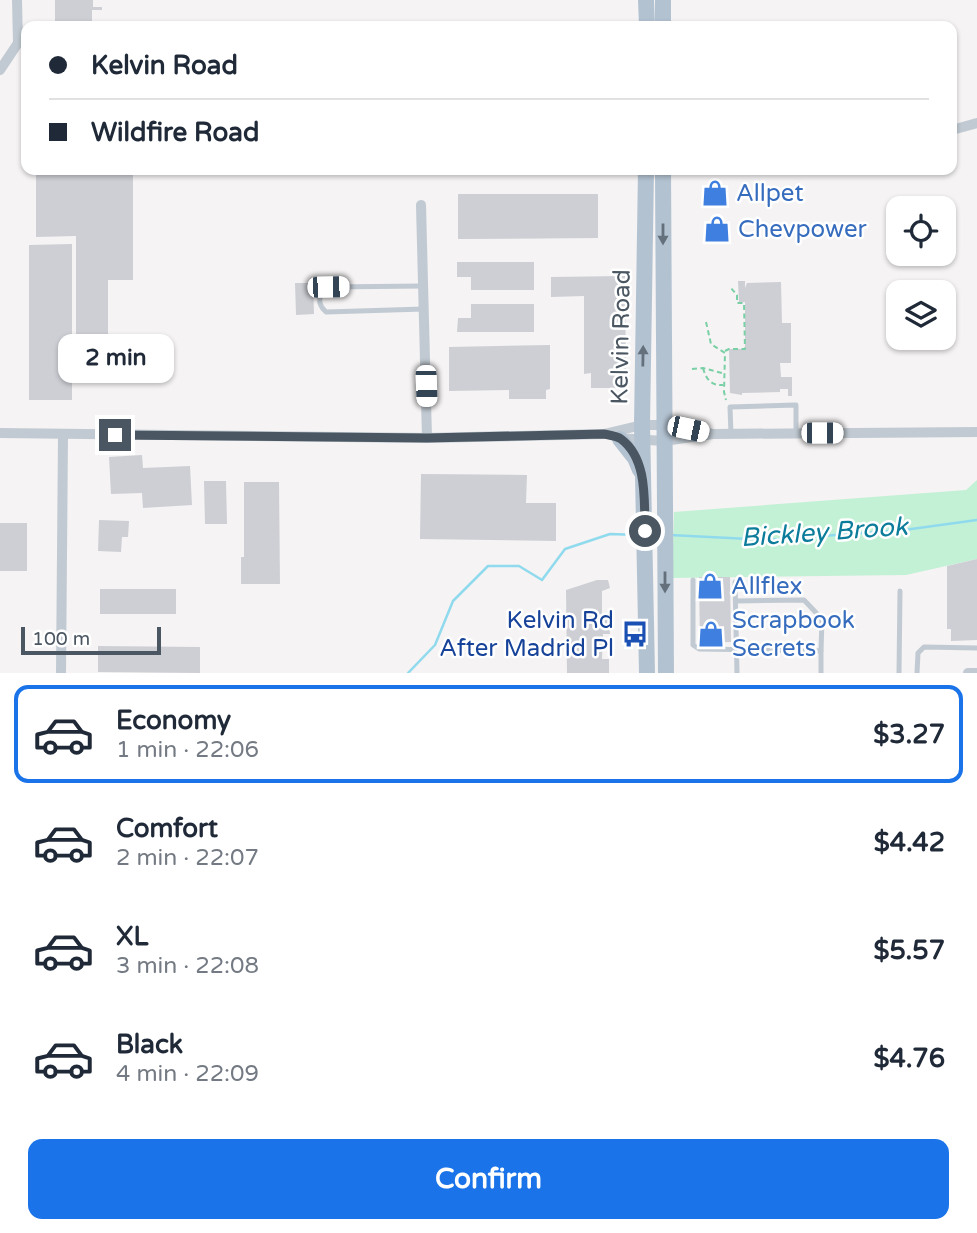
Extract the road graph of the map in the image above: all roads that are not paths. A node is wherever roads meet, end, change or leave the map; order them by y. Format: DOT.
graph roads {
  1 [pos="18,0"];
  2 [pos="646,0"];
  3 [pos="647,21"];
  4 [pos="0,70"];
  5 [pos="977,123"];
  6 [pos="957,129"];
  7 [pos="646,175"];
  8 [pos="663,175"];
  9 [pos="421,205"];
  10 [pos="423,286"];
  11 [pos="424,309"];
  12 [pos="642,432"];
  13 [pos="977,432"];
  14 [pos="0,433"];
  15 [pos="664,433"];
  16 [pos="796,433"];
  17 [pos="731,434"];
  18 [pos="63,435"];
  19 [pos="612,436"];
  20 [pos="427,438"];
  21 [pos="643,479"];
  22 [pos="693,580"];
  23 [pos="735,582"];
  24 [pos="900,591"];
  25 [pos="736,601"];
  26 [pos="977,648"];
  27 [pos="737,650"];
  28 [pos="821,651"];
  29 [pos="61,673"];
  30 [pos="647,673"];
  31 [pos="666,673"];
  32 [pos="737,673"];
  33 [pos="821,673"];
  34 [pos="899,673"];
  35 [pos="917,673"];
  36 [pos="968,673"];
  37 [pos="977,673"];
  1 -- 4 [label="street"];
  2 -- 3 [label="main road"];
  5 -- 6 [label="street"];
  12 -- 7 [label="main road, Kelvin Road, one-way"];
  8 -- 15 [label="main road, Kelvin Road, one-way"];
  9 -- 10 [label="street"];
  10 -- 11 [label="street"];
  10 -- 11 [label="lane"];
  11 -- 20 [label="street"];
  12 -- 15 [label="street"];
  12 -- 19 [label="street"];
  12 -- 19 [label="street"];
  12 -- 21 [label="main road, Kelvin Road"];
  13 -- 16 [label="street"];
  14 -- 18 [label="street"];
  15 -- 17 [label="street"];
  15 -- 31 [label="main road, Kelvin Road, one-way"];
  16 -- 17 [label="street"];
  16 -- 17 [label="lane"];
  18 -- 20 [label="street"];
  18 -- 29 [label="street"];
  19 -- 20 [label="street"];
  19 -- 21 [label="main road"];
  21 -- 30 [label="main road, Kelvin Road"];
  22 -- 27 [label="lane"];
  23 -- 25 [label="lane"];
  24 -- 34 [label="lane"];
  25 -- 27 [label="lane"];
  25 -- 28 [label="lane"];
  26 -- 35 [label="lane"];
  27 -- 28 [label="lane"];
  27 -- 32 [label="lane"];
  28 -- 33 [label="lane"];
  36 -- 37 [label="street"];
}
